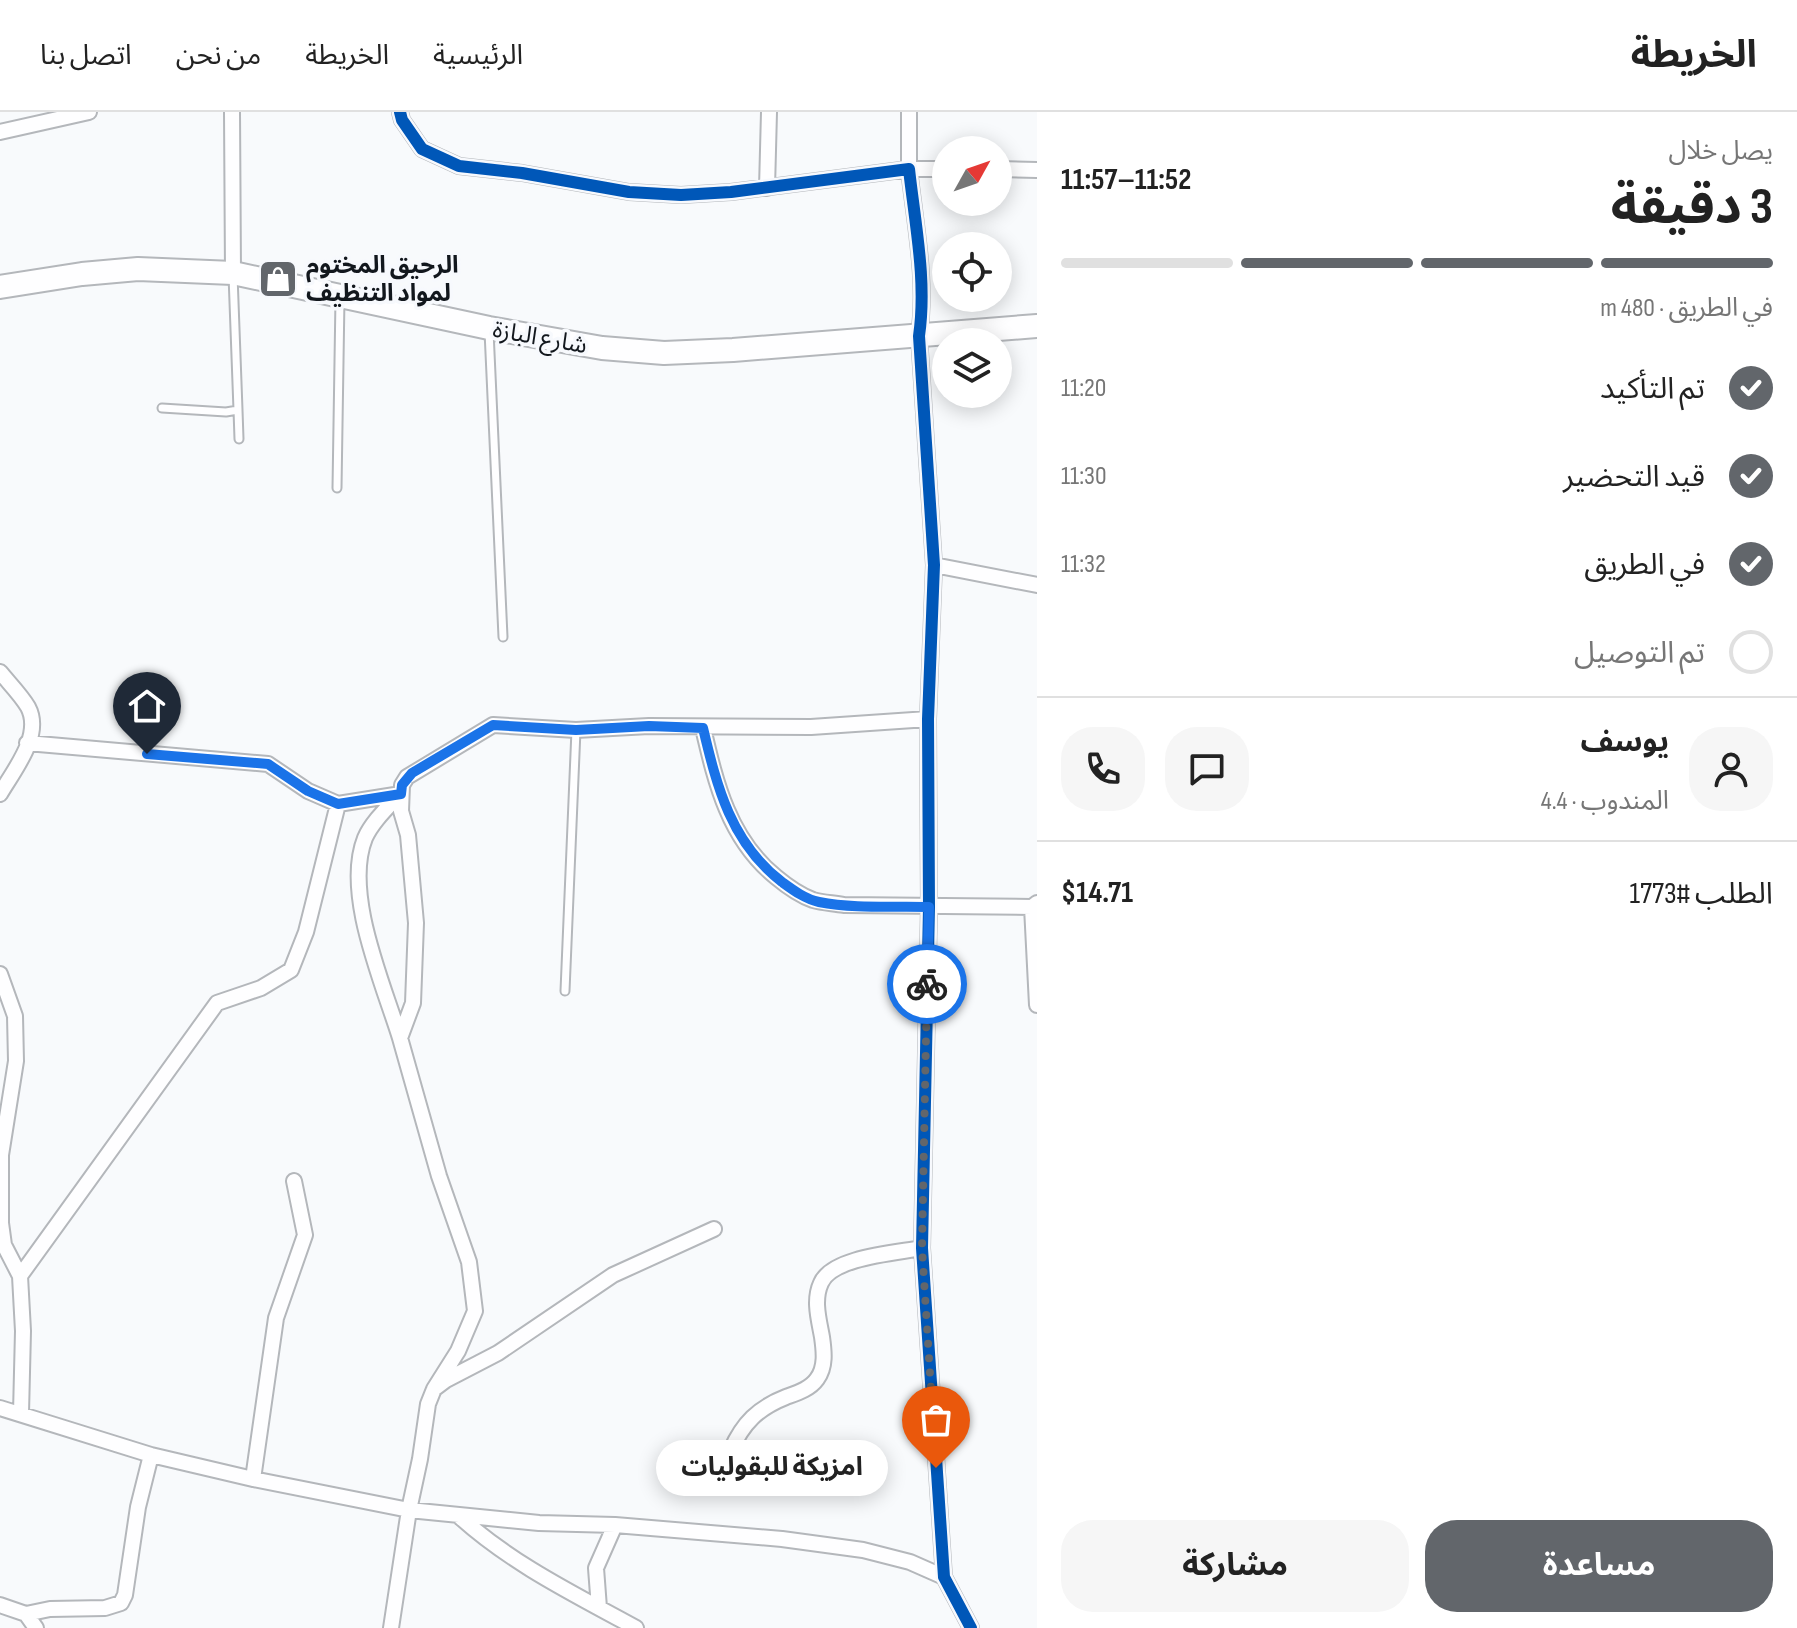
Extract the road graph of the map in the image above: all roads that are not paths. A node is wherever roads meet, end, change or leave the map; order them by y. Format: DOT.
graph roads {
  1 [pos="89,112"];
  2 [pos="232,112"];
  3 [pos="400,112"];
  4 [pos="769,112"];
  5 [pos="909,112"];
  6 [pos="0,132"];
  7 [pos="909,169"];
  8 [pos="932,169"];
  9 [pos="1012,169"];
  10 [pos="1037,170"];
  11 [pos="767,188"];
  12 [pos="233,273"];
  13 [pos="0,287"];
  14 [pos="340,296"];
  15 [pos="1037,326"];
  16 [pos="489,328"];
  17 [pos="919,336"];
  18 [pos="162,408"];
  19 [pos="238,410"];
  20 [pos="239,439"];
  21 [pos="337,488"];
  22 [pos="934,565"];
  23 [pos="1037,585"];
  24 [pos="503,637"];
  25 [pos="0,672"];
  26 [pos="928,719"];
  27 [pos="703,728"];
  28 [pos="576,730"];
  29 [pos="27,743"];
  30 [pos="0,794"];
  31 [pos="401,794"];
  32 [pos="338,804"];
  33 [pos="1034,905"];
  34 [pos="929,907"];
  35 [pos="0,974"];
  36 [pos="565,991"];
  37 [pos="1037,1005"];
  38 [pos="400,1038"];
  39 [pos="294,1181"];
  40 [pos="714,1229"];
  41 [pos="922,1248"];
  42 [pos="20,1276"];
  43 [pos="434,1389"];
  44 [pos="0,1408"];
  45 [pos="21,1413"];
  46 [pos="731,1450"];
  47 [pos="151,1455"];
  48 [pos="253,1479"];
  49 [pos="409,1510"];
  50 [pos="459,1516"];
  51 [pos="615,1525"];
  52 [pos="944,1577"];
  53 [pos="0,1605"];
  54 [pos="599,1608"];
  55 [pos="26,1614"];
  56 [pos="36,1628"];
  57 [pos="391,1628"];
  58 [pos="636,1628"];
  59 [pos="971,1628"];
  1 -- 6 [label="street"];
  2 -- 12 [label="street"];
  3 -- 11 [label="street"];
  4 -- 11 [label="street"];
  5 -- 7 [label="street"];
  7 -- 8 [label="street"];
  7 -- 11 [label="street"];
  7 -- 17 [label="street"];
  9 -- 10 [label="street"];
  12 -- 13 [label="main road, شارع البازة"];
  12 -- 14 [label="main road, شارع البازة"];
  12 -- 19 [label="lane"];
  14 -- 16 [label="main road, شارع البازة"];
  14 -- 21 [label="lane"];
  15 -- 17 [label="main road, شارع البازة"];
  16 -- 17 [label="main road, شارع البازة"];
  16 -- 24 [label="lane"];
  17 -- 22 [label="street"];
  18 -- 19 [label="lane"];
  19 -- 20 [label="lane"];
  22 -- 23 [label="street"];
  22 -- 26 [label="street"];
  25 -- 29 [label="street"];
  26 -- 27 [label="street"];
  26 -- 34 [label="street"];
  27 -- 28 [label="street"];
  27 -- 34 [label="street"];
  28 -- 31 [label="street"];
  28 -- 36 [label="lane"];
  29 -- 30 [label="street"];
  29 -- 32 [label="street"];
  31 -- 32 [label="street"];
  31 -- 38 [label="street"];
  31 -- 38 [label="street"];
  32 -- 42 [label="street"];
  33 -- 34 [label="street"];
  33 -- 37 [label="street"];
  34 -- 41 [label="street"];
  35 -- 42 [label="street"];
  38 -- 43 [label="street"];
  39 -- 48 [label="street"];
  40 -- 43 [label="street"];
  41 -- 46 [label="street"];
  41 -- 52 [label="street"];
  42 -- 45 [label="street"];
  43 -- 49 [label="street"];
  44 -- 45 [label="street"];
  45 -- 47 [label="street"];
  47 -- 48 [label="street"];
  47 -- 55 [label="street"];
  48 -- 49 [label="street"];
  49 -- 50 [label="street"];
  49 -- 57 [label="street"];
  50 -- 51 [label="street"];
  50 -- 54 [label="street"];
  51 -- 52 [label="street"];
  51 -- 54 [label="street"];
  52 -- 59 [label="street"];
  53 -- 55 [label="street"];
  54 -- 58 [label="street"];
  55 -- 56 [label="street"];
}
